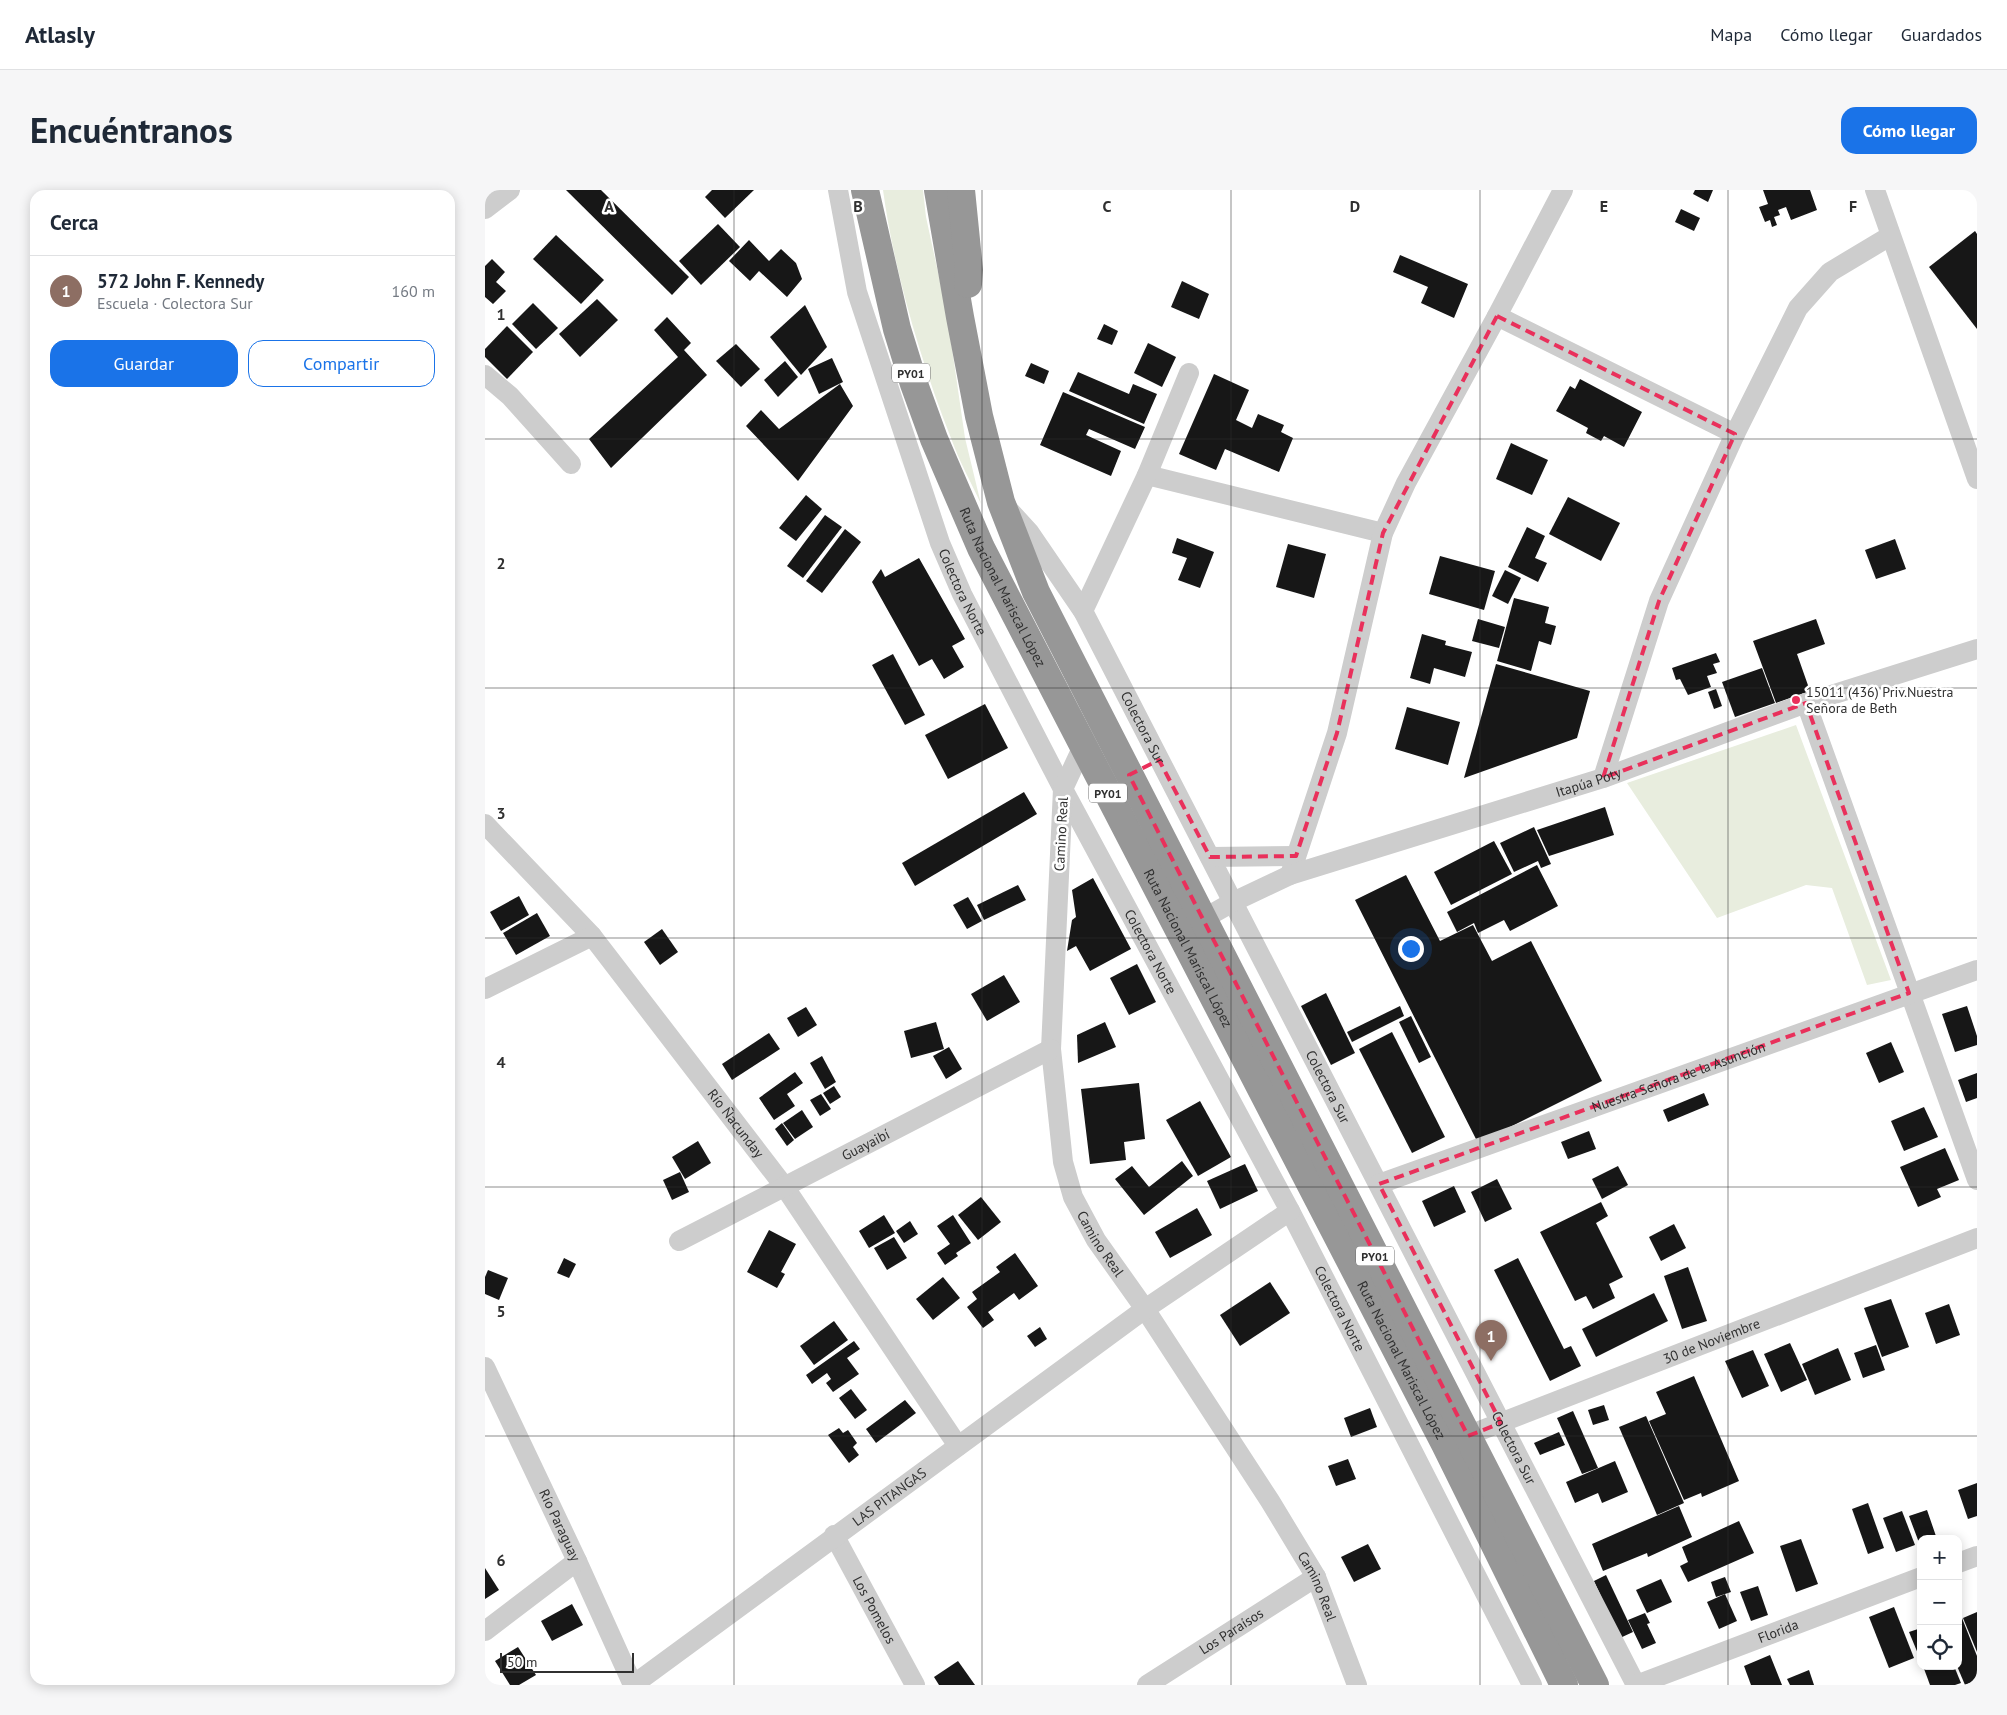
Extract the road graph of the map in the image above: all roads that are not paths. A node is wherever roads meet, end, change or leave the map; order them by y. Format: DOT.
graph roads {
  1 [pos="511,190"];
  2 [pos="838,190"];
  3 [pos="865,190"];
  4 [pos="938,190"];
  5 [pos="961,190"];
  6 [pos="1563,190"];
  7 [pos="1875,190"];
  8 [pos="485,209"];
  9 [pos="1890,236"];
  10 [pos="1497,316"];
  11 [pos="960,317"];
  12 [pos="1189,373"];
  13 [pos="485,376"];
  14 [pos="1735,434"];
  15 [pos="571,464"];
  16 [pos="1147,475"];
  17 [pos="1977,479"];
  18 [pos="1001,502"];
  19 [pos="1383,532"];
  20 [pos="1083,611"];
  21 [pos="1977,649"];
  22 [pos="1807,703"];
  23 [pos="1083,746"];
  24 [pos="1159,760"];
  25 [pos="1129,775"];
  26 [pos="1603,778"];
  27 [pos="1063,789"];
  28 [pos="485,824"];
  29 [pos="1210,857"];
  30 [pos="1293,865"];
  31 [pos="1233,902"];
  32 [pos="1203,919"];
  33 [pos="592,936"];
  34 [pos="1977,970"];
  35 [pos="485,989"];
  36 [pos="1909,993"];
  37 [pos="1051,1048"];
  38 [pos="1977,1180"];
  39 [pos="1379,1184"];
  40 [pos="784,1186"];
  41 [pos="1290,1211"];
  42 [pos="1977,1238"];
  43 [pos="679,1241"];
  44 [pos="1145,1309"];
  45 [pos="485,1367"];
  46 [pos="1501,1423"];
  47 [pos="1456,1440"];
  48 [pos="958,1446"];
  49 [pos="834,1535"];
  50 [pos="1977,1556"];
  51 [pos="577,1561"];
  52 [pos="1962,1562"];
  53 [pos="1316,1577"];
  54 [pos="1917,1580"];
  55 [pos="485,1631"];
  56 [pos="633,1685"];
  57 [pos="915,1685"];
  58 [pos="1147,1685"];
  59 [pos="1357,1685"];
  60 [pos="1532,1685"];
  61 [pos="1563,1685"];
  62 [pos="1595,1685"];
  63 [pos="1636,1685"];
  1 -- 8 [label="street"];
  2 -- 27 [label="street, Colectora Norte"];
  3 -- 23 [label="highway, Ruta Nacional Mariscal López / PY01"];
  4 -- 11 [label="highway, Ruta Nacional Mariscal López / PY01"];
  5 -- 11 [label="highway"];
  6 -- 10 [label="street"];
  7 -- 9 [label="street"];
  9 -- 14 [label="street"];
  9 -- 17 [label="street"];
  10 -- 14 [label="street"];
  10 -- 19 [label="street"];
  11 -- 18 [label="highway, Ruta Nacional Mariscal López / PY01"];
  12 -- 16 [label="street"];
  13 -- 15 [label="street"];
  14 -- 26 [label="street"];
  16 -- 19 [label="street"];
  16 -- 20 [label="street"];
  18 -- 20 [label="street, Colectora Sur"];
  18 -- 25 [label="highway, Ruta Nacional Mariscal López / PY01"];
  19 -- 30 [label="street"];
  20 -- 24 [label="street, Colectora Sur"];
  21 -- 22 [label="street, Itapúa Poty"];
  22 -- 26 [label="street, Itapúa Poty"];
  22 -- 36 [label="street"];
  23 -- 27 [label="street, Camino Real"];
  23 -- 47 [label="highway, Ruta Nacional Mariscal López / PY01"];
  24 -- 25 [label="street"];
  24 -- 29 [label="street, Colectora Sur"];
  25 -- 32 [label="highway, Ruta Nacional Mariscal López / PY01"];
  26 -- 30 [label="street, Itapúa Poty"];
  27 -- 37 [label="street, Camino Real"];
  27 -- 41 [label="street, Colectora Norte"];
  28 -- 33 [label="street, Río Ñacunday"];
  29 -- 30 [label="street"];
  29 -- 31 [label="street, Colectora Sur"];
  30 -- 31 [label="street, Itapúa Poty"];
  31 -- 32 [label="street, Itapúa Poty"];
  31 -- 39 [label="street, Colectora Sur"];
  32 -- 47 [label="highway, Ruta Nacional Mariscal López / PY01"];
  33 -- 35 [label="street"];
  33 -- 40 [label="street, Río Ñacunday"];
  34 -- 36 [label="street, Nuestra Señora de la Asunción"];
  36 -- 38 [label="street"];
  36 -- 39 [label="street, Nuestra Señora de la Asunción"];
  37 -- 40 [label="street, Guayaibí"];
  37 -- 44 [label="street, Camino Real"];
  39 -- 46 [label="street, Colectora Sur"];
  40 -- 43 [label="street, Guayaibí"];
  40 -- 48 [label="street, Río Ñacunday"];
  41 -- 44 [label="street, LAS PITANGAS"];
  41 -- 60 [label="street, Colectora Norte"];
  42 -- 46 [label="street, 30 de Noviembre"];
  44 -- 48 [label="street, LAS PITANGAS"];
  44 -- 53 [label="street, Camino Real"];
  45 -- 51 [label="street, Río Paraguay"];
  46 -- 47 [label="street, 30 de Noviembre"];
  46 -- 63 [label="street, Colectora Sur"];
  47 -- 61 [label="highway, Ruta Nacional Mariscal López / PY01"];
  47 -- 62 [label="highway, Ruta Nacional Mariscal López / PY01"];
  48 -- 49 [label="street, LAS PITANGAS"];
  49 -- 56 [label="street, LAS PITANGAS"];
  49 -- 57 [label="street, Los Pomelos"];
  50 -- 52 [label="street"];
  51 -- 55 [label="street"];
  51 -- 56 [label="street, Río Paraguay"];
  53 -- 58 [label="street, Los Paraísos"];
  53 -- 59 [label="street, Camino Real"];
  54 -- 63 [label="street, Florida"];
}
